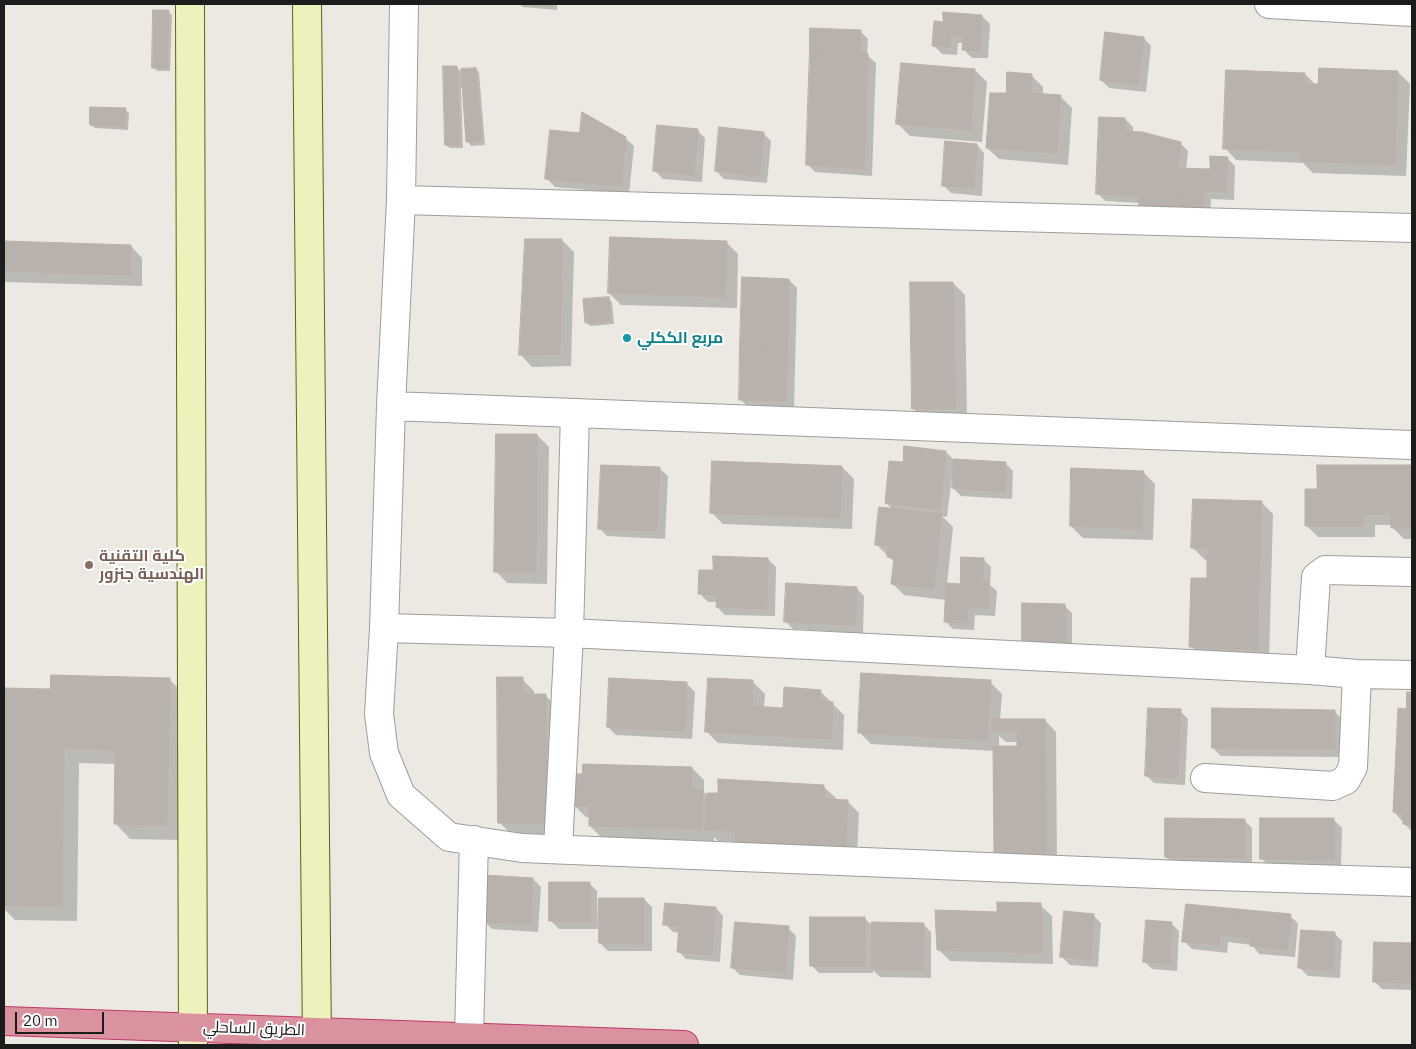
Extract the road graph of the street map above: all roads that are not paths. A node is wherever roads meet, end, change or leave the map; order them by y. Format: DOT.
graph roads {
  1 [pos="190,4"];
  2 [pos="307,4"];
  3 [pos="404,4"];
  4 [pos="1269,4"];
  5 [pos="1412,12"];
  6 [pos="401,200"];
  7 [pos="1412,228"];
  8 [pos="391,406"];
  9 [pos="575,413"];
  10 [pos="1412,445"];
  11 [pos="1412,572"];
  12 [pos="384,628"];
  13 [pos="569,633"];
  14 [pos="1310,670"];
  15 [pos="1357,674"];
  16 [pos="1412,675"];
  17 [pos="1205,778"];
  18 [pos="474,840"];
  19 [pos="558,849"];
  20 [pos="1412,882"];
  21 [pos="4,1021"];
  22 [pos="193,1036"];
  23 [pos="469,1037"];
  24 [pos="318,1038"];
  25 [pos="684,1045"];
  1 -- 22 [label="street"];
  2 -- 24 [label="street"];
  3 -- 6 [label="street"];
  4 -- 5 [label="street"];
  6 -- 7 [label="street"];
  6 -- 8 [label="street"];
  8 -- 9 [label="street"];
  8 -- 12 [label="street"];
  9 -- 10 [label="street"];
  9 -- 13 [label="street"];
  11 -- 14 [label="street"];
  12 -- 13 [label="street"];
  12 -- 18 [label="street"];
  13 -- 14 [label="street"];
  13 -- 19 [label="street"];
  14 -- 15 [label="street"];
  15 -- 16 [label="street"];
  15 -- 17 [label="street"];
  18 -- 19 [label="street"];
  18 -- 23 [label="street"];
  19 -- 20 [label="street"];
  21 -- 22 [label="highway, الطريق الساحلي"];
  22 -- 24 [label="highway, الطريق الساحلي"];
  23 -- 24 [label="highway, الطريق الساحلي"];
  23 -- 25 [label="highway, الطريق الساحلي"];
}
